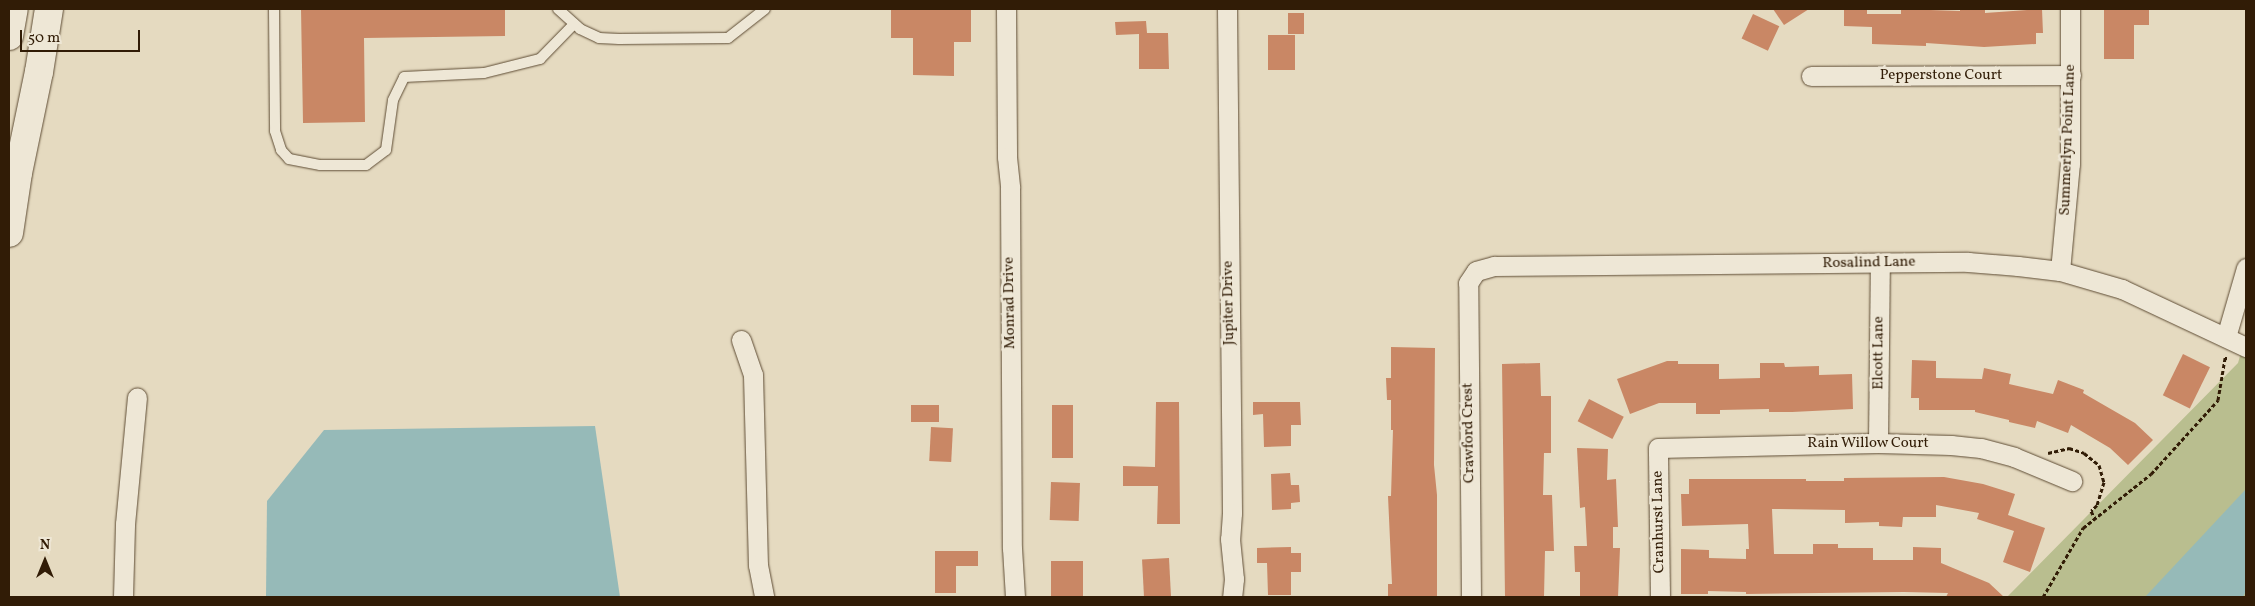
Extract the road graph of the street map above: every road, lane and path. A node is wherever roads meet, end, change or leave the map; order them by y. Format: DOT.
graph roads {
  1 [pos="14,9"];
  2 [pos="49,9"];
  3 [pos="274,9"];
  4 [pos="558,9"];
  5 [pos="765,9"];
  6 [pos="1006,9"];
  7 [pos="1227,9"];
  8 [pos="2070,9"];
  9 [pos="574,24"];
  10 [pos="9,36"];
  11 [pos="2071,75"];
  12 [pos="1811,76"];
  13 [pos="9,233"];
  14 [pos="1880,263"];
  15 [pos="2246,268"];
  16 [pos="1476,271"];
  17 [pos="2060,271"];
  18 [pos="2226,337"];
  19 [pos="741,340"];
  20 [pos="2246,348"];
  21 [pos="2232,360"];
  22 [pos="137,398"];
  23 [pos="1878,443"];
  24 [pos="1658,448"];
  25 [pos="2072,480"];
  26 [pos="123,597"];
  27 [pos="764,597"];
  28 [pos="1014,597"];
  29 [pos="1232,597"];
  30 [pos="1471,597"];
  31 [pos="1660,597"];
  32 [pos="2043,597"];
  1 -- 10 [label="street"];
  2 -- 13 [label="street"];
  3 -- 9 [label="lane"];
  4 -- 9 [label="lane"];
  5 -- 9 [label="lane"];
  6 -- 28 [label="street, Monrad Drive"];
  7 -- 29 [label="street, Jupiter Drive"];
  8 -- 11 [label="street, Summerlyn Point Lane"];
  11 -- 12 [label="street, Pepperstone Court"];
  11 -- 17 [label="street, Summerlyn Point Lane"];
  14 -- 16 [label="street, Rosalind Lane"];
  14 -- 17 [label="street, Rosalind Lane"];
  14 -- 23 [label="street, Elcott Lane"];
  15 -- 18 [label="street"];
  16 -- 30 [label="street, Crawford Crest"];
  17 -- 18 [label="street, Rosalind Lane"];
  18 -- 20 [label="street, Rosalind Lane"];
  19 -- 27 [label="street"];
  21 -- 32 [label="path"];
  22 -- 26 [label="street"];
  23 -- 24 [label="street, Rain Willow Court"];
  23 -- 25 [label="street, Rain Willow Court"];
  24 -- 31 [label="street, Cranhurst Lane"];
}
